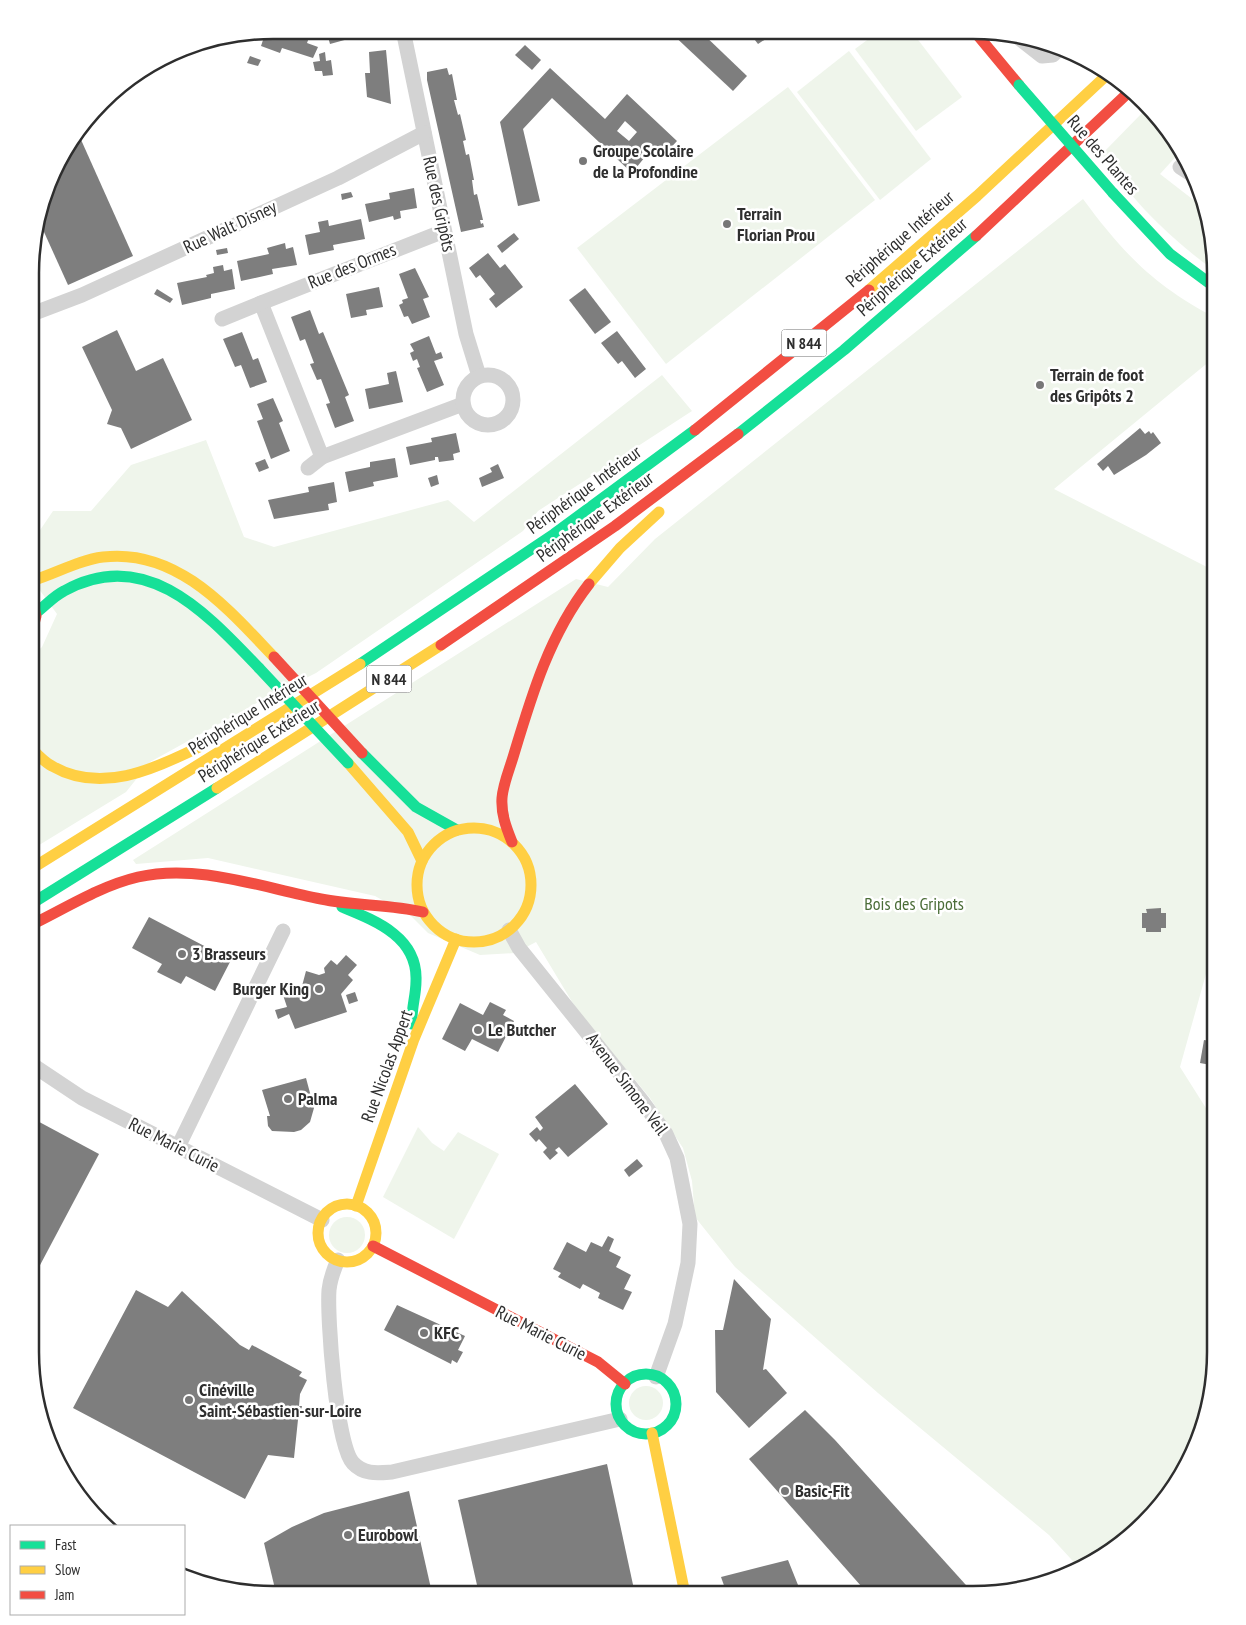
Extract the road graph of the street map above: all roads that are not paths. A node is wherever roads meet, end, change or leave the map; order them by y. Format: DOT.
graph roads {
  1 [pos="406,39"];
  2 [pos="981,39"];
  3 [pos="1029,46"];
  4 [pos="1054,53"];
  5 [pos="1103,78"];
  6 [pos="1126,95"];
  7 [pos="424,133"];
  8 [pos="444,231"];
  9 [pos="1207,281"];
  10 [pos="261,303"];
  11 [pos="39,312"];
  12 [pos="222,319"];
  13 [pos="479,376"];
  14 [pos="463,404"];
  15 [pos="735,436"];
  16 [pos="322,457"];
  17 [pos="726,458"];
  18 [pos="308,468"];
  19 [pos="669,504"];
  20 [pos="39,579"];
  21 [pos="39,610"];
  22 [pos="221,736"];
  23 [pos="245,737"];
  24 [pos="206,743"];
  25 [pos="39,755"];
  26 [pos="457,830"];
  27 [pos="512,842"];
  28 [pos="422,861"];
  29 [pos="39,864"];
  30 [pos="39,899"];
  31 [pos="325,900"];
  32 [pos="423,912"];
  33 [pos="39,921"];
  34 [pos="510,930"];
  35 [pos="283,931"];
  36 [pos="456,939"];
  37 [pos="414,1039"];
  38 [pos="39,1070"];
  39 [pos="178,1148"];
  40 [pos="356,1206"];
  41 [pos="322,1220"];
  42 [pos="373,1246"];
  43 [pos="338,1260"];
  44 [pos="656,1377"];
  45 [pos="625,1384"];
  46 [pos="620,1419"];
  47 [pos="652,1434"];
  48 [pos="683,1586"];
  1 -- 7 [label="street, Rue des Gripôts"];
  2 -- 9 [label="main road, Rue des Plantes, bridge"];
  3 -- 4 [label="street"];
  5 -- 23 [label="main road, Périphérique Intérieur / N 844"];
  6 -- 15 [label="main road, Périphérique Extérieur / N 844"];
  7 -- 8 [label="street, Rue des Gripôts"];
  7 -- 11 [label="street, Rue Walt Disney"];
  8 -- 10 [label="street, Rue des Ormes"];
  8 -- 13 [label="street, Rue des Gripôts"];
  10 -- 12 [label="street, Rue des Ormes"];
  10 -- 16 [label="street"];
  13 -- 14 [label="street"];
  13 -- 14 [label="street"];
  14 -- 16 [label="street"];
  15 -- 17 [label="main road"];
  15 -- 30 [label="main road, Périphérique Extérieur / N 844"];
  16 -- 18 [label="street"];
  19 -- 27 [label="main road"];
  20 -- 26 [label="main road, bridge"];
  21 -- 28 [label="main road, bridge"];
  22 -- 23 [label="main road"];
  23 -- 29 [label="main road, Périphérique Intérieur / N 844"];
  24 -- 25 [label="main road"];
  26 -- 27 [label="main road"];
  26 -- 28 [label="main road"];
  27 -- 34 [label="main road"];
  28 -- 32 [label="main road"];
  31 -- 32 [label="main road"];
  31 -- 33 [label="main road"];
  31 -- 37 [label="main road"];
  32 -- 36 [label="main road"];
  34 -- 36 [label="main road"];
  34 -- 44 [label="street, Avenue Simone Veil"];
  35 -- 39 [label="street"];
  36 -- 37 [label="main road, Rue Nicolas Appert"];
  37 -- 40 [label="main road, Rue Nicolas Appert"];
  38 -- 39 [label="street, Rue Marie Curie"];
  39 -- 41 [label="street, Rue Marie Curie"];
  40 -- 41 [label="main road"];
  40 -- 42 [label="main road"];
  41 -- 43 [label="main road"];
  42 -- 43 [label="main road"];
  42 -- 45 [label="main road, Rue Marie Curie"];
  43 -- 46 [label="street"];
  44 -- 45 [label="main road"];
  44 -- 47 [label="main road"];
  45 -- 46 [label="main road"];
  46 -- 47 [label="main road"];
  47 -- 48 [label="main road"];
}
